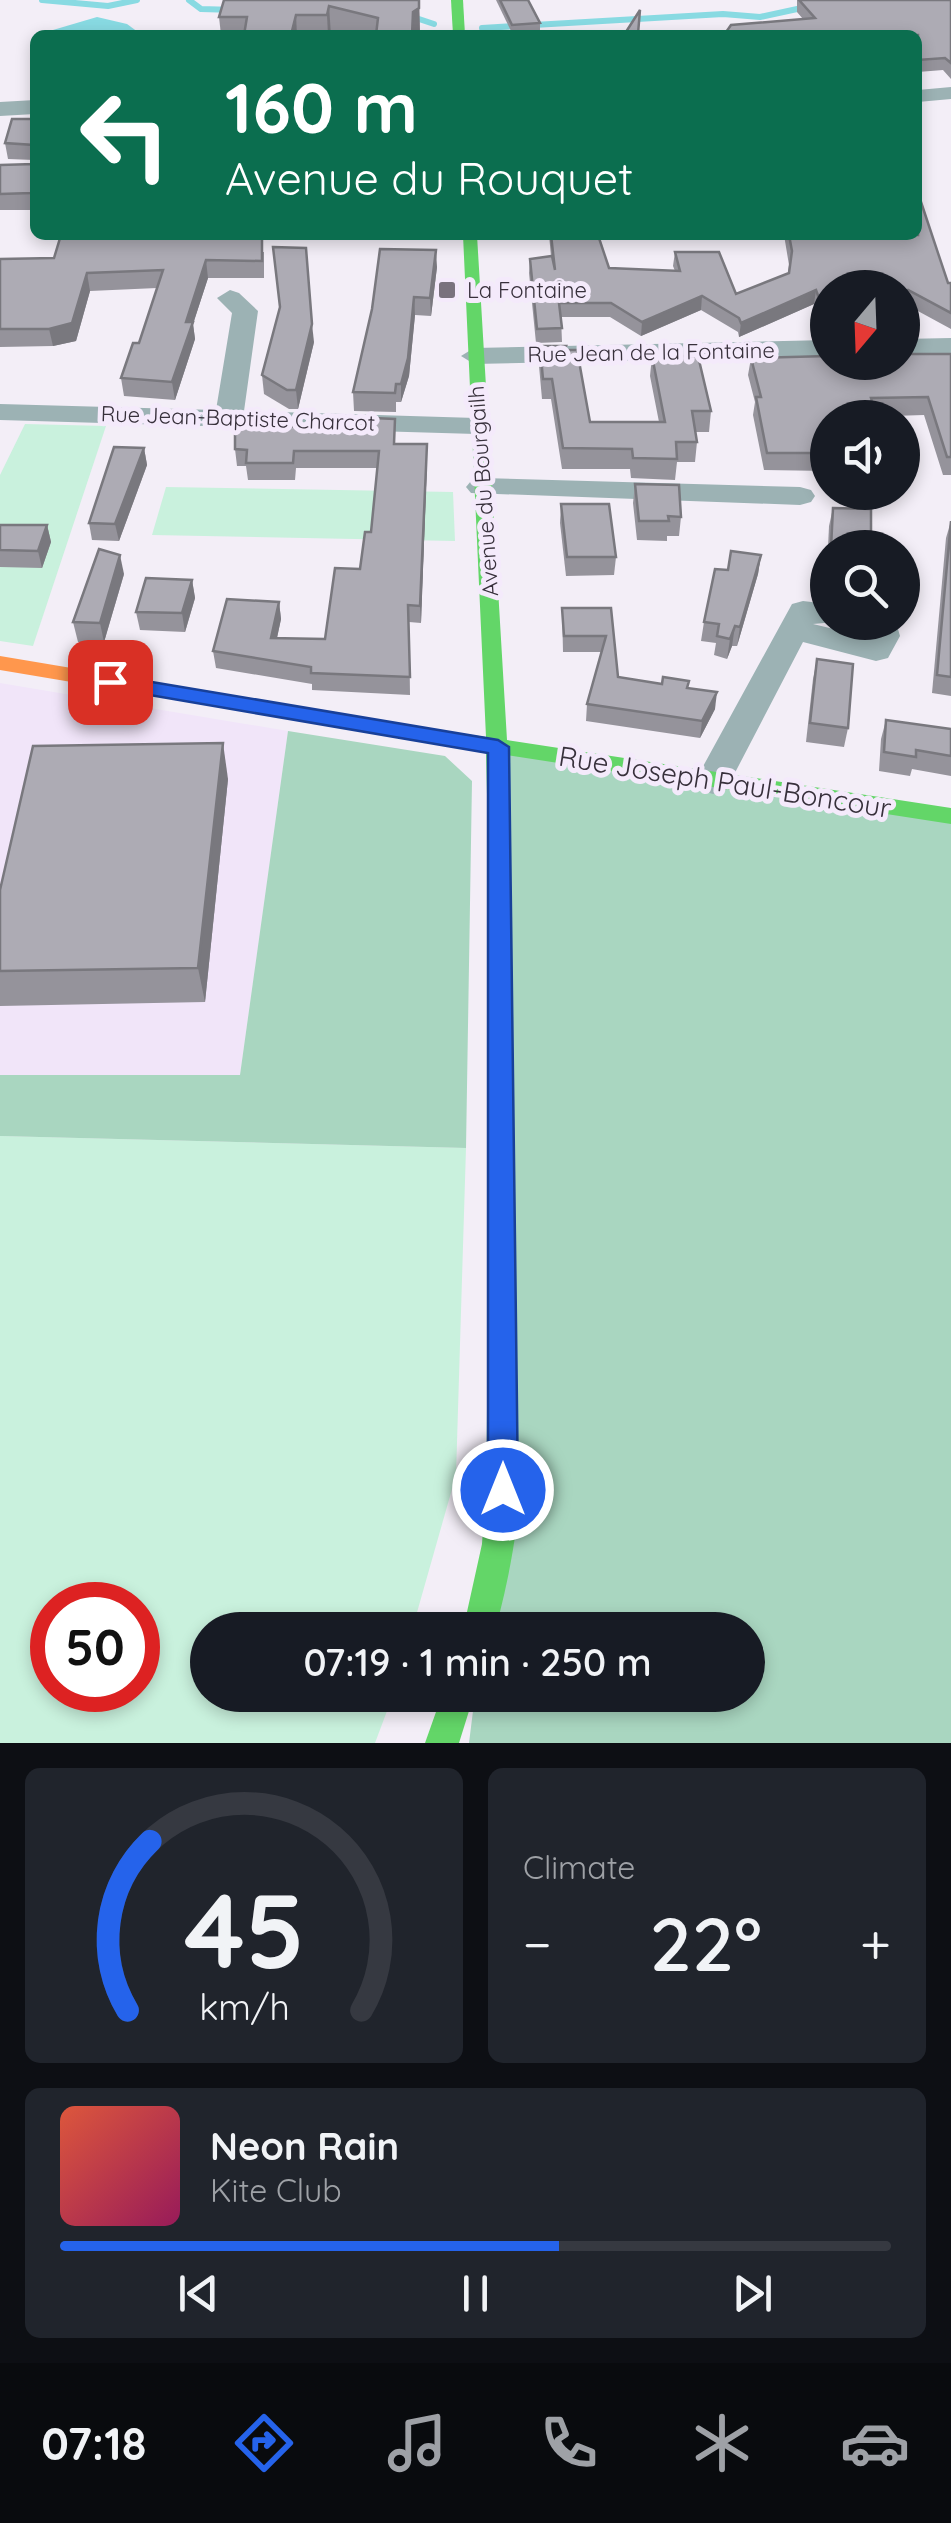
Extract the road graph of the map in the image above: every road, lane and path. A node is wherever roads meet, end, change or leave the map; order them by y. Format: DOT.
graph roads {
  1 [pos="458,0"];
  2 [pos="459,30"];
  3 [pos="951,93"];
  4 [pos="922,96"];
  5 [pos="30,107"];
  6 [pos="0,109"];
  7 [pos="470,240"];
  8 [pos="230,298"];
  9 [pos="951,346"];
  10 [pos="920,347"];
  11 [pos="810,348"];
  12 [pos="474,356"];
  13 [pos="0,412"];
  14 [pos="229,417"];
  15 [pos="476,426"];
  16 [pos="482,487"];
  17 [pos="800,496"];
  18 [pos="810,612"];
  19 [pos="792,629"];
  20 [pos="810,634"];
  21 [pos="836,640"];
  22 [pos="882,640"];
  23 [pos="0,663"];
  24 [pos="498,747"];
  25 [pos="713,781"];
  26 [pos="951,816"];
  27 [pos="485,1612"];
  28 [pos="452,1712"];
  29 [pos="442,1743"];
  1 -- 2 [label="main road"];
  3 -- 4 [label="street"];
  5 -- 6 [label="street"];
  7 -- 12 [label="main road, Avenue du Bourgailh"];
  8 -- 14 [label="street"];
  9 -- 10 [label="street"];
  11 -- 12 [label="street, Rue Jean de la Fontaine"];
  12 -- 15 [label="main road, Avenue du Bourgailh"];
  13 -- 14 [label="street, Rue Jean-Baptiste Charcot"];
  14 -- 15 [label="street, Rue Jean-Baptiste Charcot"];
  15 -- 16 [label="main road, Avenue du Bourgailh"];
  16 -- 17 [label="street"];
  16 -- 24 [label="main road, Avenue du Bourgailh"];
  18 -- 19 [label="street"];
  19 -- 20 [label="street"];
  19 -- 25 [label="street"];
  21 -- 22 [label="street"];
  23 -- 24 [label="main road, Rue Joseph Paul-Boncour"];
  24 -- 25 [label="main road, Rue Joseph Paul-Boncour"];
  24 -- 27 [label="main road, Avenue du Bourgailh"];
  25 -- 26 [label="main road, Rue Joseph Paul-Boncour"];
  28 -- 29 [label="main road"];
}
